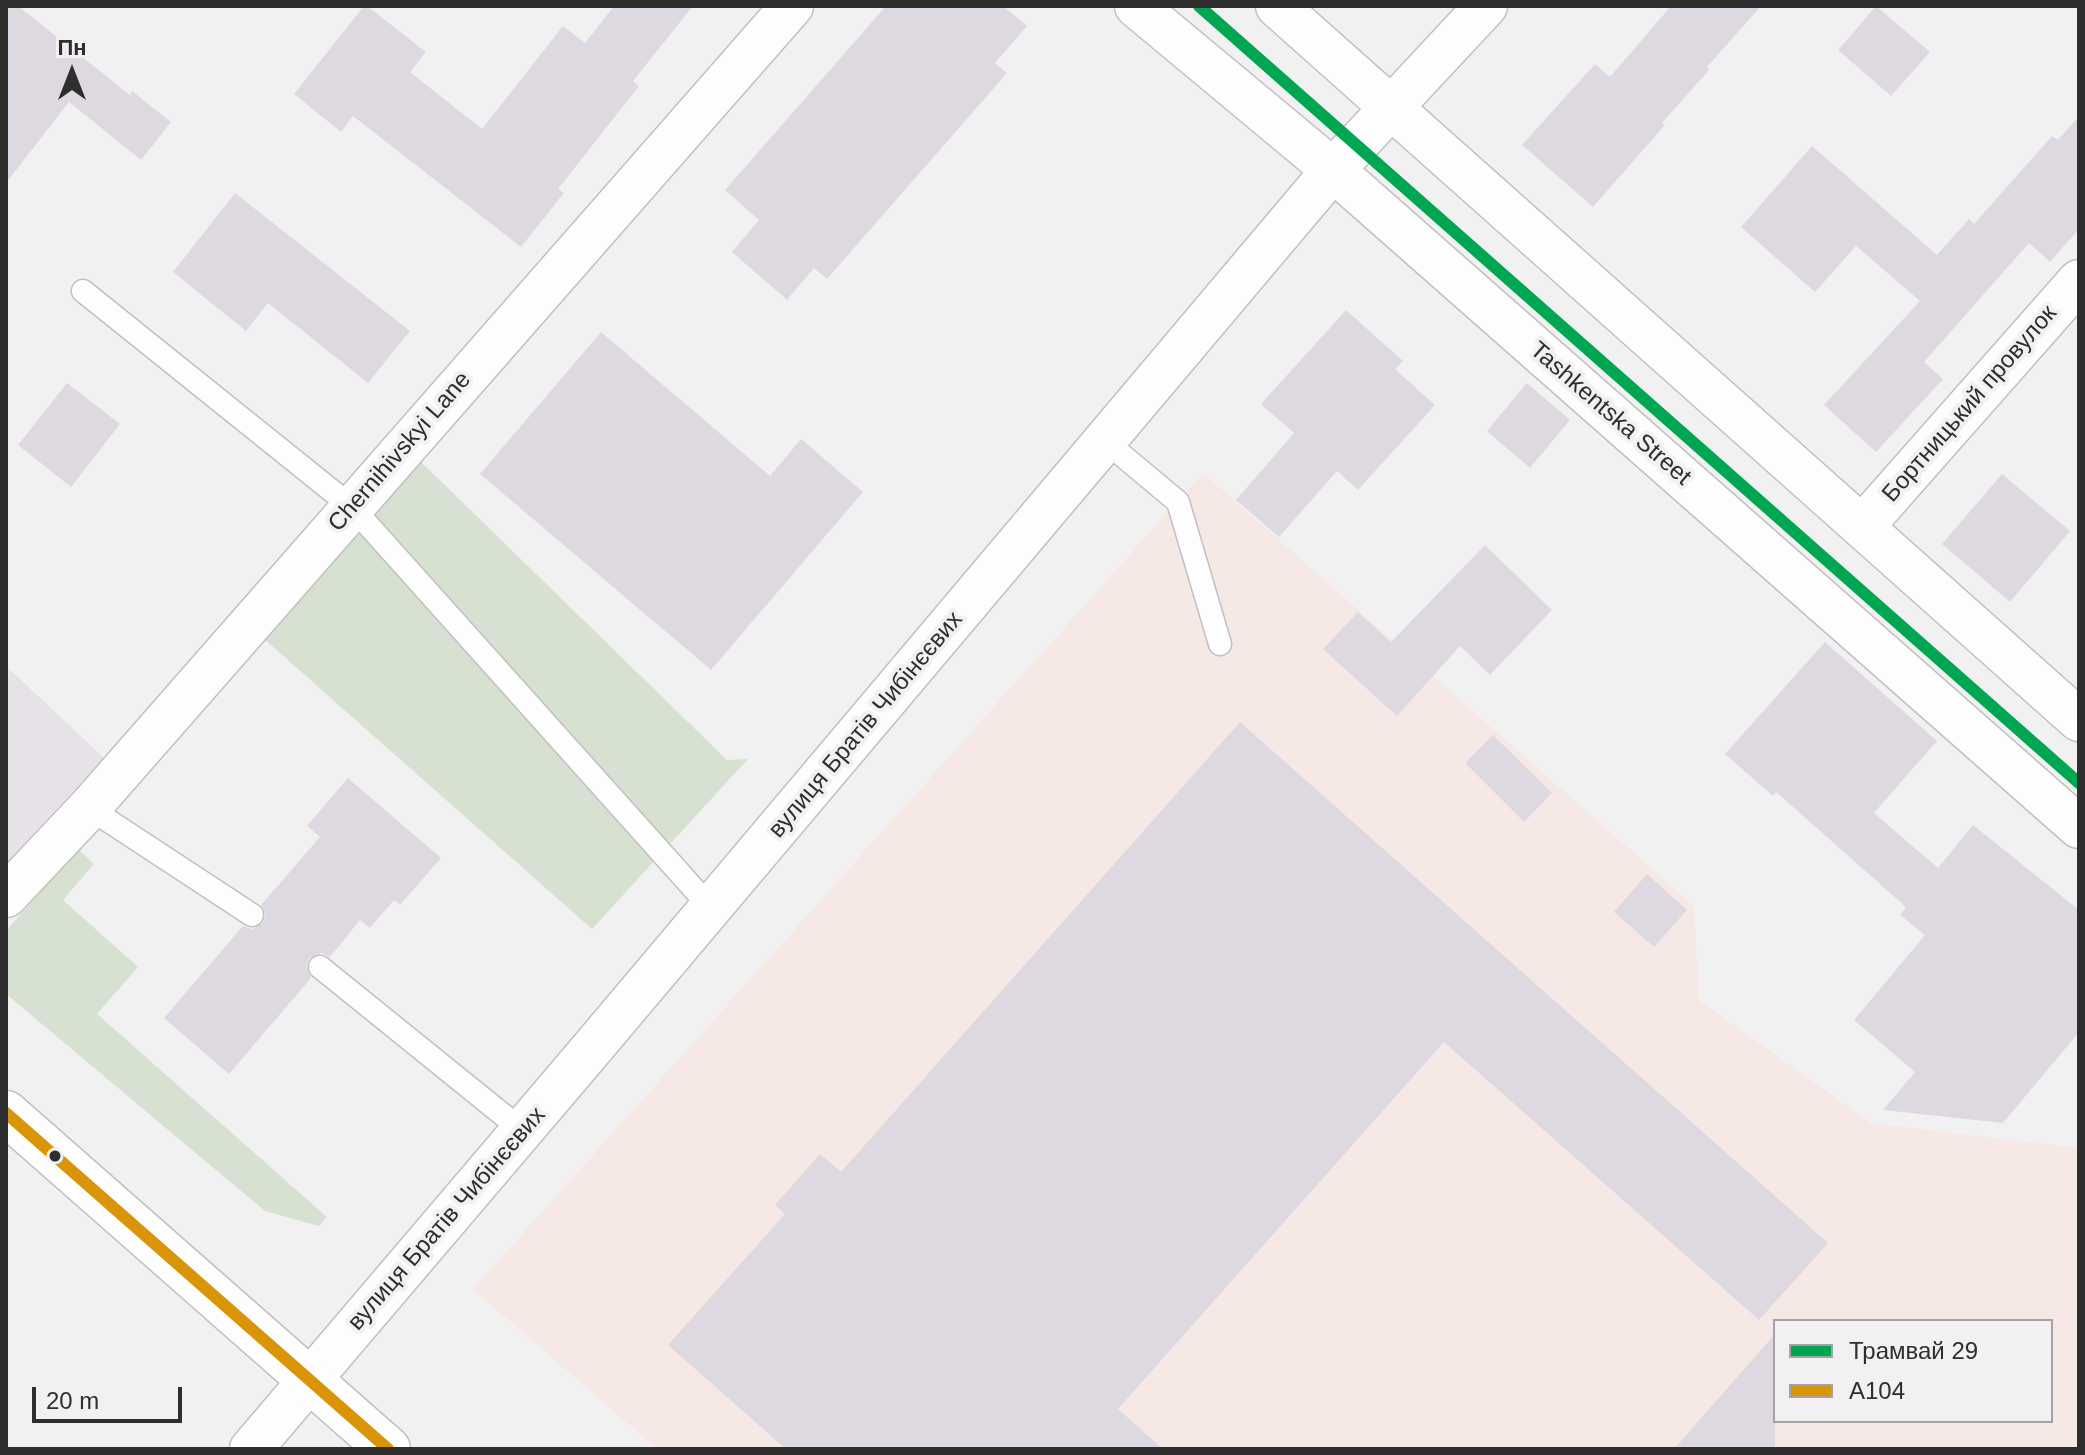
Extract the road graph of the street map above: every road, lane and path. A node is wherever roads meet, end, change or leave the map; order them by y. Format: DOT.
graph roads {
  1 [pos="792,6"];
  2 [pos="1136,6"];
  3 [pos="1277,6"];
  4 [pos="1486,6"];
  5 [pos="1391,109"];
  6 [pos="1333,170"];
  7 [pos="2079,281"];
  8 [pos="83,291"];
  9 [pos="1105,441"];
  10 [pos="352,507"];
  11 [pos="1862,527"];
  12 [pos="1220,644"];
  13 [pos="2079,720"];
  14 [pos="89,808"];
  15 [pos="2079,827"];
  16 [pos="6,896"];
  17 [pos="711,908"];
  18 [pos="252,915"];
  19 [pos="320,967"];
  20 [pos="6,1113"];
  21 [pos="523,1131"];
  22 [pos="309,1380"];
  23 [pos="251,1449"];
  24 [pos="388,1449"];
  1 -- 10 [label="street, Chernihivskyi Lane"];
  2 -- 6 [label="street, Tashkentska Street"];
  3 -- 5 [label="street"];
  4 -- 5 [label="street, вулиця Братів Чибінєєвих"];
  5 -- 6 [label="street, вулиця Братів Чибінєєвих"];
  5 -- 11 [label="street"];
  6 -- 9 [label="street, вулиця Братів Чибінєєвих"];
  6 -- 15 [label="street, Tashkentska Street"];
  7 -- 11 [label="street, Бортницький провулок"];
  8 -- 10 [label="lane"];
  9 -- 12 [label="lane"];
  9 -- 17 [label="street, вулиця Братів Чибінєєвих"];
  10 -- 14 [label="street, Chernihivskyi Lane"];
  10 -- 17 [label="lane"];
  11 -- 13 [label="street"];
  14 -- 16 [label="street, Chernihivskyi Lane"];
  14 -- 18 [label="lane"];
  17 -- 21 [label="street, вулиця Братів Чибінєєвих"];
  19 -- 21 [label="lane"];
  20 -- 22 [label="main road"];
  21 -- 22 [label="street, вулиця Братів Чибінєєвих"];
  22 -- 23 [label="street, вулиця Братів Чибінєєвих"];
  22 -- 24 [label="main road"];
}
